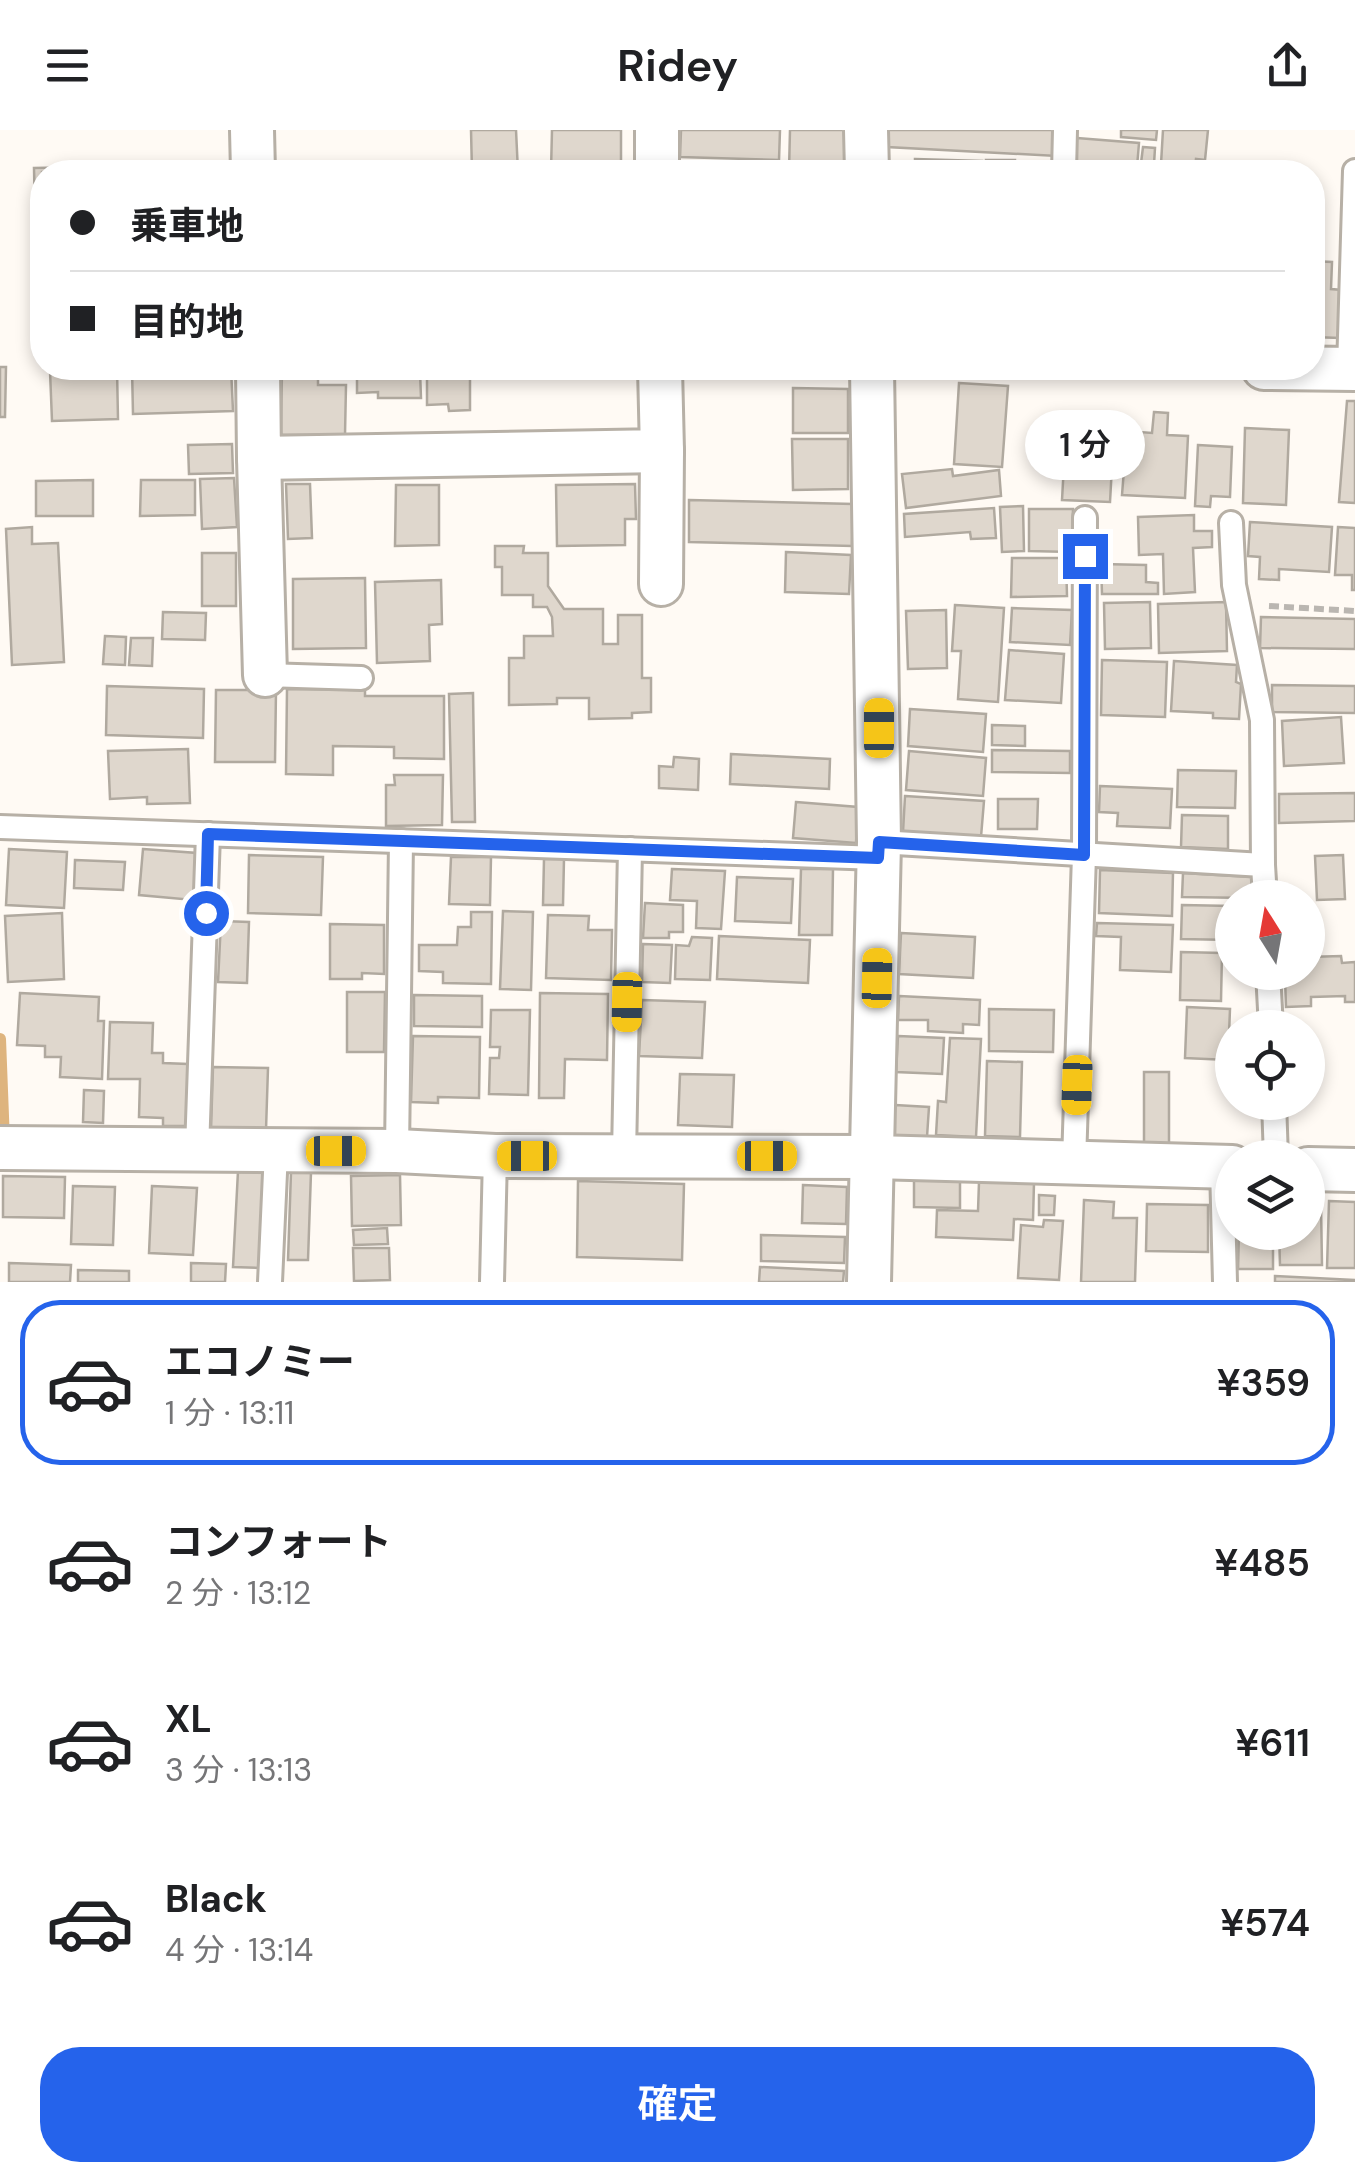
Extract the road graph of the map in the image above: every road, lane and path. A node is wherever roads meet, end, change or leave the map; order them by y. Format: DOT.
graph roads {
  1 [pos="252,130"];
  2 [pos="657,130"];
  3 [pos="866,130"];
  4 [pos="1065,130"];
  5 [pos="253,160"];
  6 [pos="657,160"];
  7 [pos="867,160"];
  8 [pos="1064,160"];
  9 [pos="1355,171"];
  10 [pos="1325,369"];
  11 [pos="1352,369"];
  12 [pos="258,380"];
  13 [pos="660,380"];
  14 [pos="872,380"];
  15 [pos="662,451"];
  16 [pos="259,458"];
  17 [pos="1085,518"];
  18 [pos="1231,523"];
  19 [pos="661,584"];
  20 [pos="1238,604"];
  21 [pos="1355,611"];
  22 [pos="265,675"];
  23 [pos="361,678"];
  24 [pos="0,827"];
  25 [pos="208,834"];
  26 [pos="401,841"];
  27 [pos="630,849"];
  28 [pos="879,850"];
  29 [pos="1084,855"];
  30 [pos="1264,865"];
  31 [pos="1264,880"];
  32 [pos="0,1148"];
  33 [pos="197,1150"];
  34 [pos="276,1151"];
  35 [pos="397,1151"];
  36 [pos="495,1156"];
  37 [pos="624,1156"];
  38 [pos="874,1156"];
  39 [pos="1074,1162"];
  40 [pos="1215,1167"];
  41 [pos="1325,1169"];
  42 [pos="1355,1170"];
  43 [pos="1226,1250"];
  44 [pos="270,1282"];
  45 [pos="492,1282"];
  46 [pos="868,1282"];
  47 [pos="1225,1282"];
  1 -- 5 [label="street"];
  2 -- 6 [label="street"];
  3 -- 7 [label="street"];
  4 -- 8 [label="lane"];
  9 -- 11 [label="lane"];
  10 -- 11 [label="street"];
  12 -- 16 [label="street"];
  13 -- 15 [label="street"];
  14 -- 28 [label="street"];
  15 -- 16 [label="street"];
  15 -- 19 [label="street"];
  16 -- 22 [label="street"];
  17 -- 29 [label="lane"];
  18 -- 20 [label="lane"];
  20 -- 21 [label="path"];
  20 -- 30 [label="lane"];
  22 -- 23 [label="lane"];
  24 -- 25 [label="lane"];
  25 -- 26 [label="lane"];
  25 -- 33 [label="lane"];
  26 -- 27 [label="lane"];
  26 -- 35 [label="lane"];
  27 -- 28 [label="lane"];
  27 -- 37 [label="lane"];
  28 -- 29 [label="lane"];
  28 -- 38 [label="street"];
  29 -- 30 [label="lane"];
  29 -- 39 [label="lane"];
  30 -- 31 [label="lane"];
  32 -- 33 [label="street"];
  33 -- 34 [label="street"];
  34 -- 35 [label="street"];
  34 -- 44 [label="lane"];
  35 -- 36 [label="street"];
  36 -- 37 [label="street"];
  36 -- 45 [label="lane"];
  37 -- 38 [label="street"];
  38 -- 39 [label="street"];
  38 -- 46 [label="street"];
  39 -- 40 [label="street"];
  41 -- 42 [label="street"];
  43 -- 47 [label="lane"];
}
